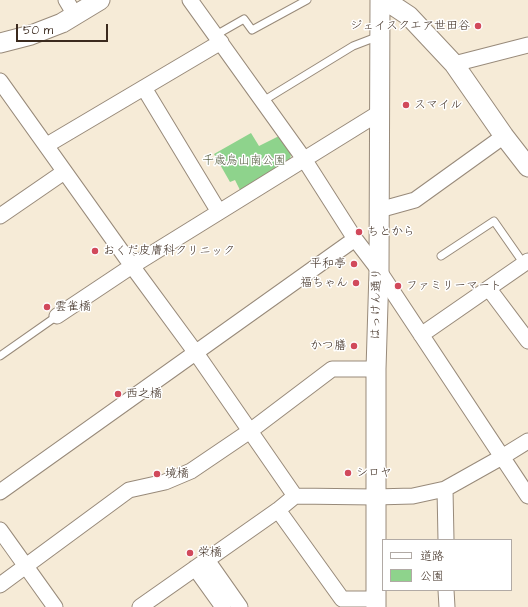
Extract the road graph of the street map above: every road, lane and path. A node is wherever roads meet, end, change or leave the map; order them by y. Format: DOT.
graph roads {
  1 [pos="100,0"];
  2 [pos="190,0"];
  3 [pos="307,0"];
  4 [pos="380,0"];
  5 [pos="385,0"];
  6 [pos="71,8"];
  7 [pos="379,36"];
  8 [pos="219,38"];
  9 [pos="0,43"];
  10 [pos="528,44"];
  11 [pos="454,64"];
  12 [pos="0,80"];
  13 [pos="144,88"];
  14 [pos="263,101"];
  15 [pos="379,113"];
  16 [pos="504,136"];
  17 [pos="46,145"];
  18 [pos="304,159"];
  19 [pos="528,167"];
  20 [pos="64,172"];
  21 [pos="379,210"];
  22 [pos="219,212"];
  23 [pos="0,216"];
  24 [pos="355,239"];
  25 [pos="441,256"];
  26 [pos="526,262"];
  27 [pos="132,266"];
  28 [pos="378,270"];
  29 [pos="489,289"];
  30 [pos="57,316"];
  31 [pos="421,335"];
  32 [pos="528,340"];
  33 [pos="196,353"];
  34 [pos="0,356"];
  35 [pos="376,369"];
  36 [pos="250,431"];
  37 [pos="528,441"];
  38 [pos="502,457"];
  39 [pos="445,489"];
  40 [pos="0,492"];
  41 [pos="296,496"];
  42 [pos="528,496"];
  43 [pos="375,497"];
  44 [pos="278,510"];
  45 [pos="0,530"];
  46 [pos="446,539"];
  47 [pos="201,564"];
  48 [pos="27,566"];
  49 [pos="0,585"];
  50 [pos="446,591"];
  51 [pos="376,603"];
  52 [pos="142,606"];
  53 [pos="55,607"];
  54 [pos="223,607"];
  55 [pos="240,607"];
  56 [pos="446,607"];
  1 -- 6 [label="street"];
  2 -- 8 [label="street"];
  3 -- 8 [label="lane"];
  4 -- 7 [label="street, はっけん通り"];
  5 -- 11 [label="street"];
  6 -- 9 [label="street"];
  7 -- 14 [label="lane"];
  7 -- 15 [label="street, はっけん通り"];
  8 -- 13 [label="street"];
  8 -- 14 [label="street"];
  10 -- 11 [label="street"];
  11 -- 16 [label="street"];
  12 -- 17 [label="street"];
  13 -- 17 [label="street"];
  13 -- 22 [label="street"];
  14 -- 18 [label="street"];
  15 -- 18 [label="street"];
  15 -- 21 [label="street, はっけん通り"];
  16 -- 19 [label="street"];
  16 -- 21 [label="street"];
  17 -- 20 [label="street"];
  18 -- 22 [label="street"];
  18 -- 24 [label="street"];
  20 -- 23 [label="street"];
  20 -- 27 [label="street"];
  21 -- 28 [label="street, はっけん通り"];
  22 -- 27 [label="street"];
  24 -- 28 [label="street"];
  24 -- 33 [label="street"];
  25 -- 26 [label="lane"];
  26 -- 29 [label="street"];
  27 -- 30 [label="street"];
  27 -- 33 [label="street"];
  28 -- 31 [label="street"];
  28 -- 35 [label="street, はっけん通り"];
  29 -- 31 [label="street"];
  29 -- 32 [label="street"];
  30 -- 34 [label="lane"];
  31 -- 38 [label="street"];
  33 -- 36 [label="street"];
  33 -- 40 [label="street"];
  35 -- 36 [label="street"];
  35 -- 43 [label="street, はっけん通り"];
  36 -- 41 [label="street"];
  36 -- 48 [label="street"];
  37 -- 38 [label="street"];
  38 -- 39 [label="street"];
  38 -- 42 [label="street"];
  39 -- 43 [label="street"];
  39 -- 46 [label="street"];
  41 -- 43 [label="street"];
  41 -- 44 [label="street"];
  43 -- 51 [label="street, はっけん通り"];
  44 -- 47 [label="street"];
  44 -- 51 [label="street"];
  45 -- 48 [label="street"];
  47 -- 52 [label="street"];
  47 -- 54 [label="street"];
  47 -- 55 [label="street"];
  48 -- 49 [label="street"];
  48 -- 53 [label="street"];
  50 -- 56 [label="street"];
}
